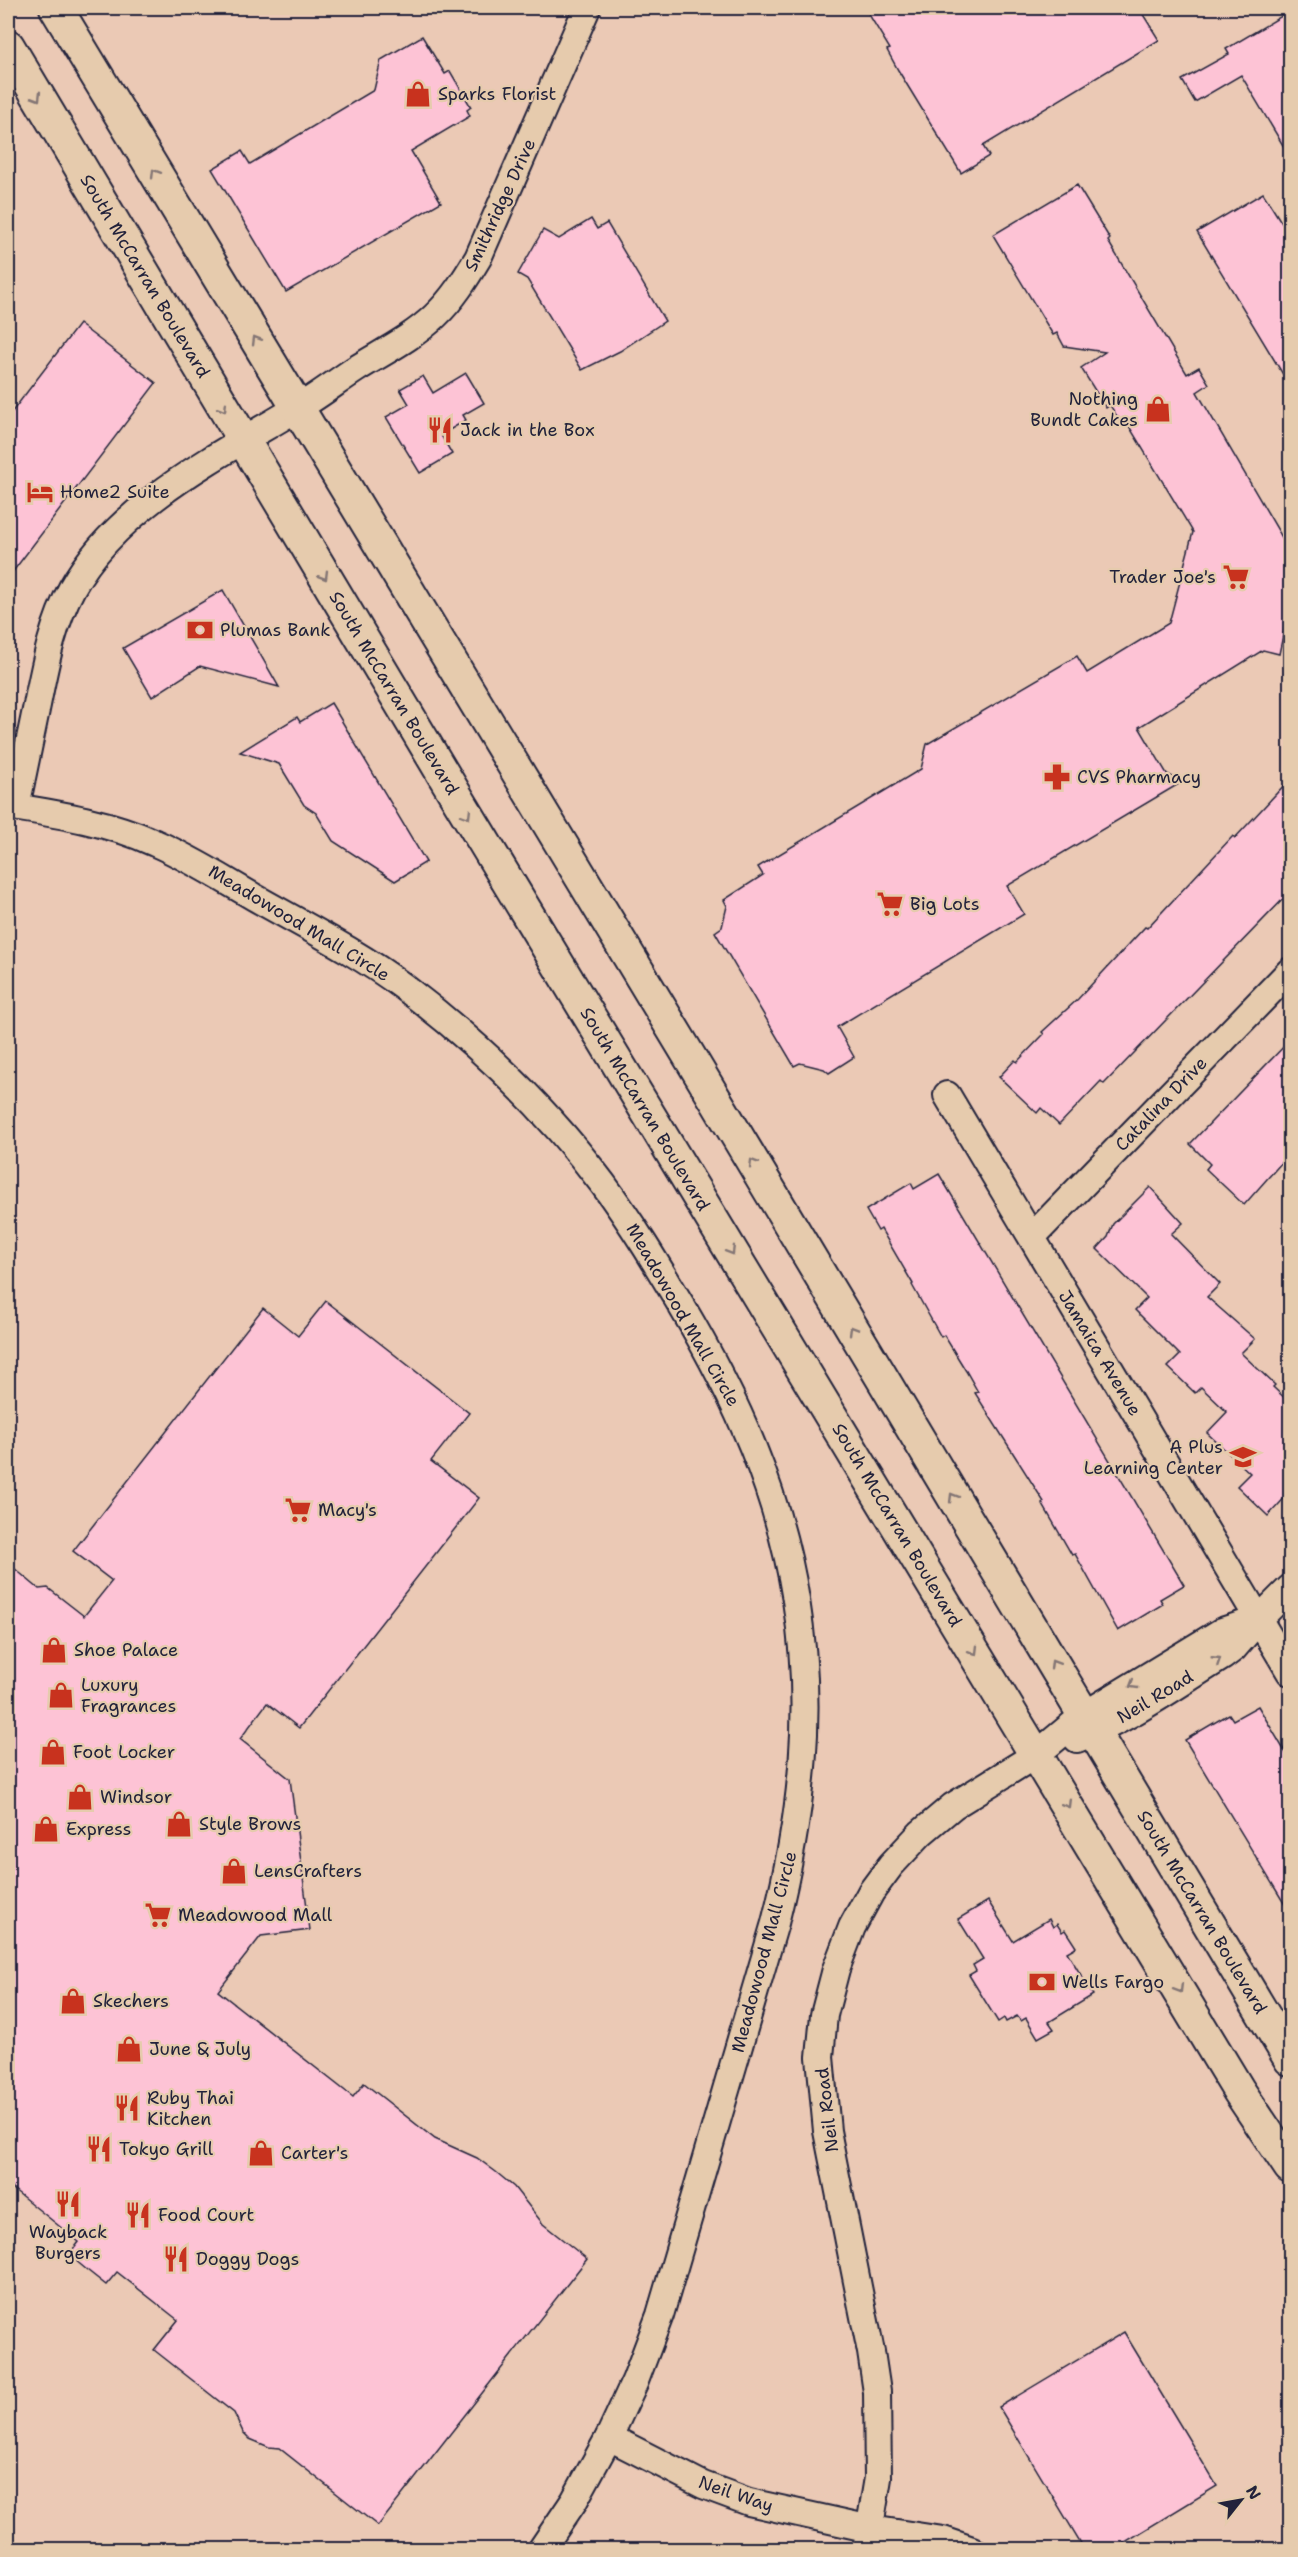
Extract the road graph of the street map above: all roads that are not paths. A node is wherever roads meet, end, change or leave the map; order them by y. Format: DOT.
graph roads {
  1 [pos="56,8"];
  2 [pos="587,8"];
  3 [pos="8,46"];
  4 [pos="297,409"];
  5 [pos="242,440"];
  6 [pos="12,807"];
  7 [pos="1290,971"];
  8 [pos="947,1095"];
  9 [pos="1032,1237"];
  10 [pos="1290,1588"];
  11 [pos="1259,1619"];
  12 [pos="1290,1672"];
  13 [pos="1089,1724"];
  14 [pos="1037,1754"];
  15 [pos="1290,2060"];
  16 [pos="1290,2168"];
  17 [pos="609,2438"];
  18 [pos="868,2540"];
  19 [pos="541,2550"];
  20 [pos="972,2550"];
  4 -- 1 [label="main road, South McCarran Boulevard, one-way"];
  2 -- 4 [label="street, Smithridge Drive"];
  3 -- 5 [label="main road, South McCarran Boulevard, one-way"];
  4 -- 5 [label="street, Smithridge Drive"];
  13 -- 4 [label="main road, South McCarran Boulevard, one-way"];
  5 -- 6 [label="street, Smithridge Drive"];
  5 -- 14 [label="main road, South McCarran Boulevard, one-way"];
  6 -- 17 [label="street, Meadowood Mall Circle"];
  7 -- 9 [label="street, Catalina Drive"];
  8 -- 9 [label="street, Jamaica Avenue"];
  9 -- 11 [label="street, Jamaica Avenue"];
  10 -- 11 [label="street, Neil Road"];
  11 -- 12 [label="street, Jamaica Avenue"];
  11 -- 13 [label="street, Neil Road"];
  13 -- 14 [label="street, Neil Road"];
  13 -- 15 [label="main road, South McCarran Boulevard"];
  14 -- 16 [label="main road, South McCarran Boulevard, one-way"];
  14 -- 18 [label="street, Neil Road"];
  17 -- 18 [label="street, Neil Way"];
  17 -- 19 [label="street, Meadowood Mall Circle"];
  18 -- 20 [label="street, Neil Way"];
}
